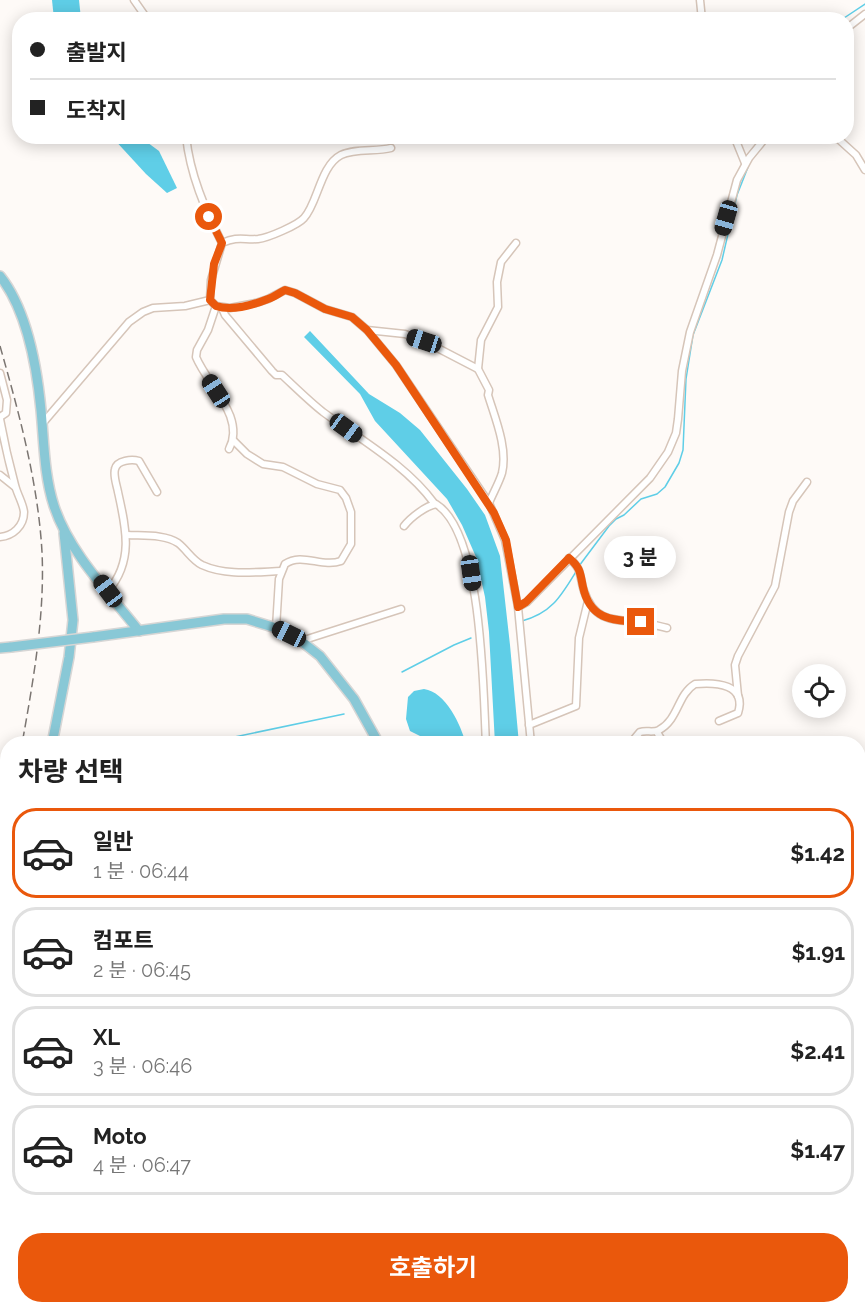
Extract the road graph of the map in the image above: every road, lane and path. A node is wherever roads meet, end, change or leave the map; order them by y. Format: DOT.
graph roads {
  1 [pos="187,144"];
  2 [pos="739,144"];
  3 [pos="760,144"];
  4 [pos="844,144"];
  5 [pos="391,148"];
  6 [pos="749,158"];
  7 [pos="865,170"];
  8 [pos="222,243"];
  9 [pos="516,243"];
  10 [pos="0,276"];
  11 [pos="210,300"];
  12 [pos="219,307"];
  13 [pos="367,330"];
  14 [pos="478,369"];
  15 [pos="0,373"];
  16 [pos="0,418"];
  17 [pos="42,424"];
  18 [pos="234,441"];
  19 [pos="230,449"];
  20 [pos="0,475"];
  21 [pos="807,482"];
  22 [pos="16,488"];
  23 [pos="158,492"];
  24 [pos="434,503"];
  25 [pos="489,503"];
  26 [pos="63,526"];
  27 [pos="404,526"];
  28 [pos="127,535"];
  29 [pos="0,537"];
  30 [pos="569,558"];
  31 [pos="281,572"];
  32 [pos="108,591"];
  33 [pos="588,601"];
  34 [pos="518,607"];
  35 [pos="401,609"];
  36 [pos="276,628"];
  37 [pos="667,628"];
  38 [pos="139,631"];
  39 [pos="302,641"];
  40 [pos="0,648"];
  41 [pos="738,696"];
  42 [pos="719,721"];
  43 [pos="530,725"];
  44 [pos="657,732"];
  45 [pos="54,736"];
  46 [pos="375,736"];
  47 [pos="485,736"];
  48 [pos="531,736"];
  49 [pos="637,736"];
  50 [pos="659,736"];
  1 -- 8 [label="street"];
  2 -- 6 [label="street"];
  3 -- 6 [label="street"];
  4 -- 7 [label="street"];
  5 -- 8 [label="street"];
  6 -- 30 [label="street"];
  8 -- 11 [label="street"];
  9 -- 14 [label="street"];
  10 -- 17 [label="main road"];
  11 -- 12 [label="street"];
  11 -- 17 [label="street"];
  12 -- 13 [label="street"];
  12 -- 18 [label="street"];
  12 -- 24 [label="street"];
  13 -- 14 [label="street"];
  13 -- 25 [label="street"];
  14 -- 25 [label="street"];
  15 -- 16 [label="street"];
  16 -- 22 [label="street"];
  17 -- 26 [label="main road"];
  18 -- 19 [label="street"];
  18 -- 31 [label="street"];
  20 -- 22 [label="street"];
  21 -- 41 [label="street"];
  22 -- 29 [label="street"];
  23 -- 28 [label="street"];
  24 -- 27 [label="street"];
  24 -- 47 [label="street"];
  25 -- 34 [label="street"];
  26 -- 32 [label="main road"];
  26 -- 45 [label="main road"];
  28 -- 31 [label="street"];
  28 -- 32 [label="street"];
  30 -- 33 [label="street"];
  30 -- 34 [label="street"];
  31 -- 36 [label="street"];
  32 -- 38 [label="main road"];
  33 -- 37 [label="street"];
  33 -- 43 [label="street"];
  34 -- 43 [label="street"];
  35 -- 39 [label="street"];
  36 -- 38 [label="main road"];
  36 -- 39 [label="main road"];
  38 -- 40 [label="main road, bridge"];
  39 -- 46 [label="main road"];
  41 -- 42 [label="street"];
  41 -- 44 [label="street"];
  43 -- 48 [label="street"];
  44 -- 49 [label="street"];
  44 -- 50 [label="street"];
}
